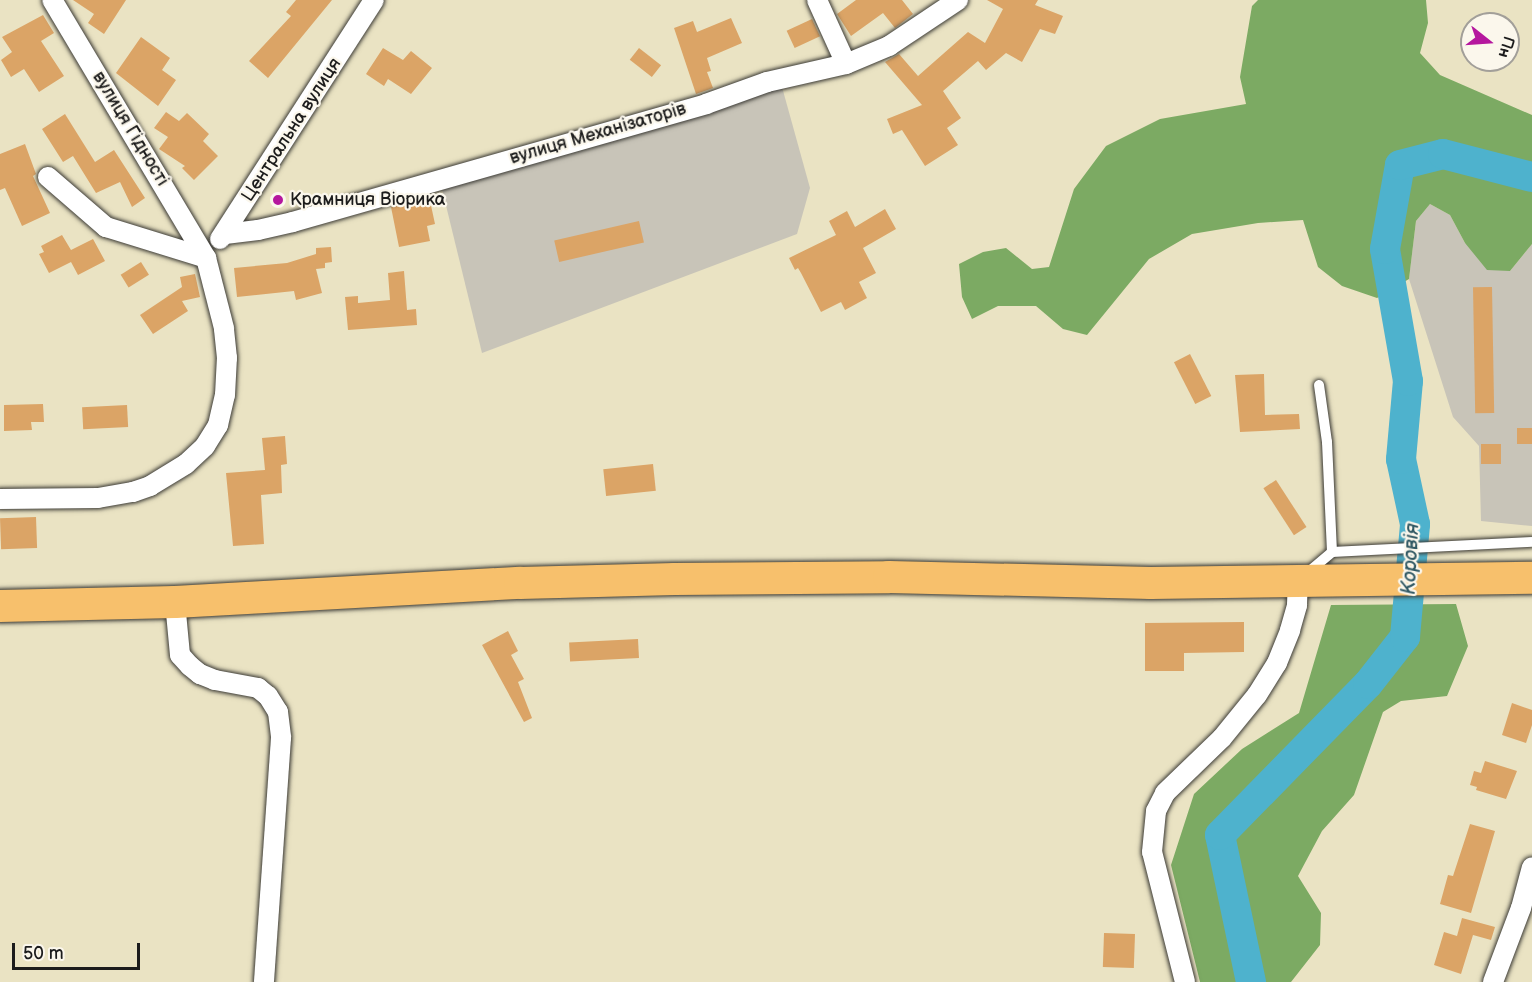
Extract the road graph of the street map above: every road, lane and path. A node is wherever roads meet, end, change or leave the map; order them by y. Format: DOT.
graph roads {
  1 [pos="52,0"];
  2 [pos="374,0"];
  3 [pos="818,0"];
  4 [pos="958,0"];
  5 [pos="846,64"];
  6 [pos="48,177"];
  7 [pos="225,234"];
  8 [pos="206,258"];
  9 [pos="1319,385"];
  10 [pos="0,500"];
  11 [pos="1532,542"];
  12 [pos="1332,552"];
  13 [pos="1532,578"];
  14 [pos="1298,582"];
  15 [pos="175,602"];
  16 [pos="0,606"];
  17 [pos="1532,867"];
  18 [pos="264,982"];
  19 [pos="1185,982"];
  20 [pos="1493,982"];
  1 -- 8 [label="street, вулиця Гідності"];
  2 -- 7 [label="street, Центральна вулиця"];
  3 -- 5 [label="street"];
  4 -- 5 [label="street, вулиця Механізаторів"];
  5 -- 7 [label="street, вулиця Механізаторів"];
  6 -- 8 [label="street"];
  7 -- 8 [label="street, Центральна вулиця"];
  8 -- 10 [label="street, вулиця Гідності"];
  9 -- 12 [label="lane"];
  11 -- 12 [label="lane"];
  12 -- 14 [label="lane"];
  13 -- 14 [label="main road"];
  14 -- 15 [label="main road"];
  14 -- 19 [label="street"];
  15 -- 16 [label="main road"];
  15 -- 18 [label="street"];
  17 -- 20 [label="street"];
}
